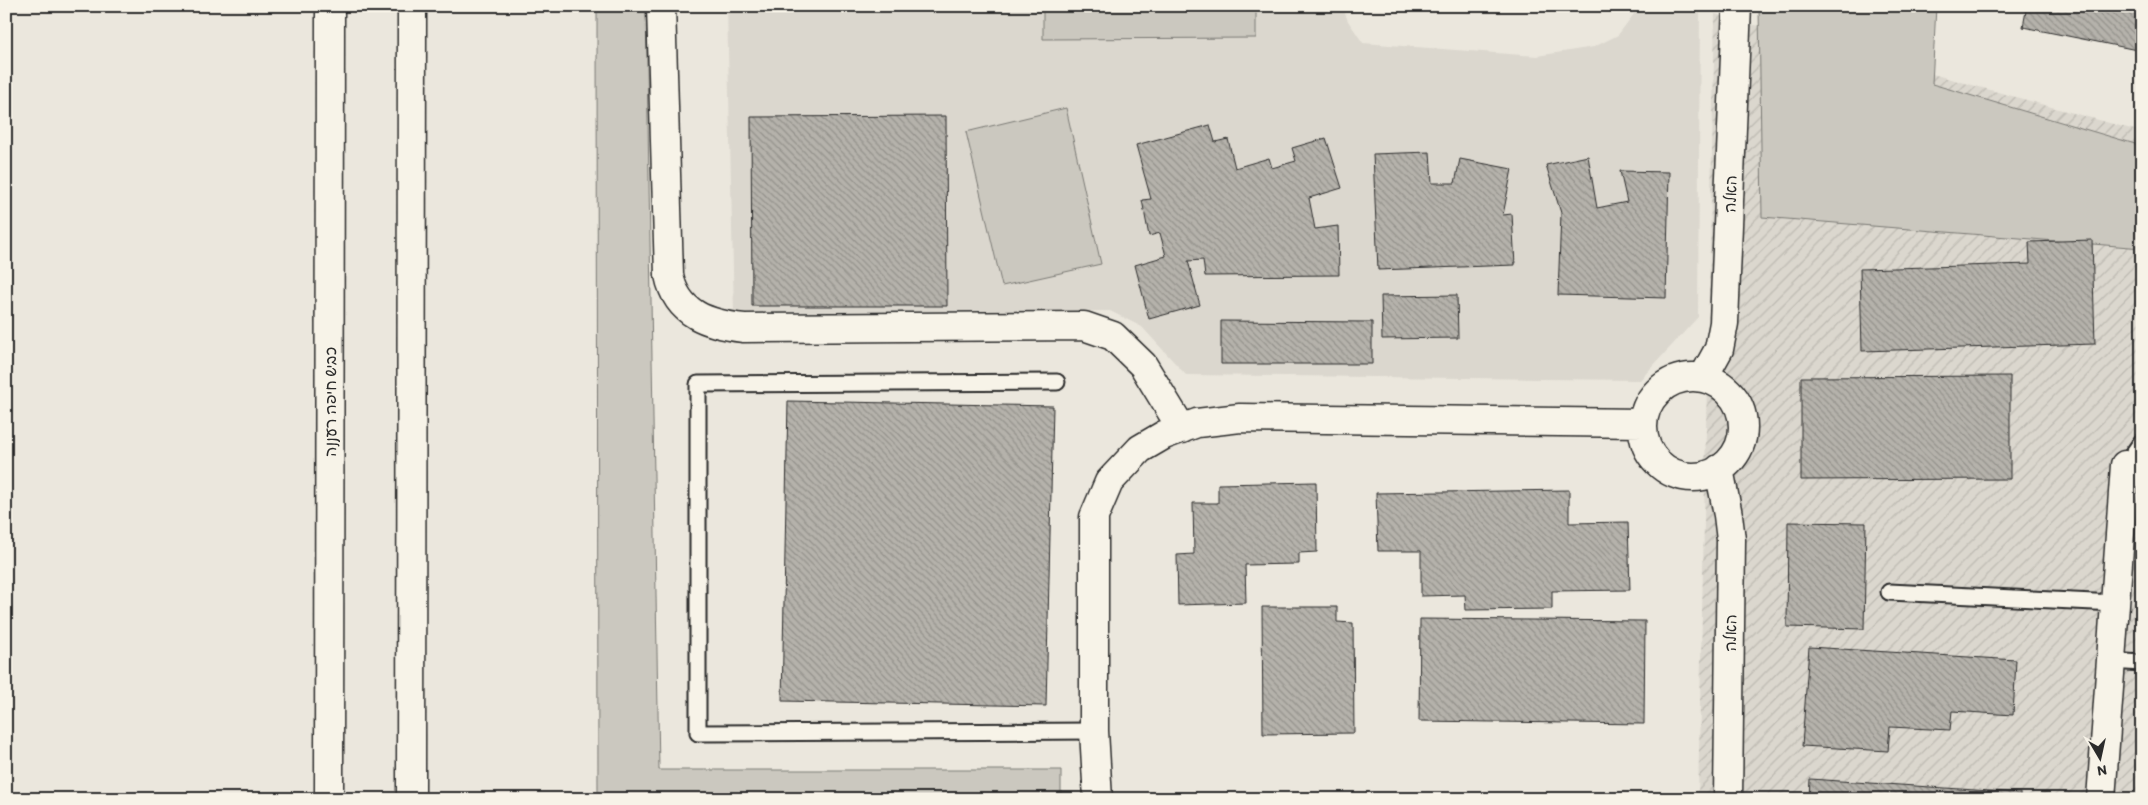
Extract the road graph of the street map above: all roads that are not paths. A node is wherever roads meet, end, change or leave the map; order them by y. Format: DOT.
graph roads {
  1 [pos="330,6"];
  2 [pos="412,6"];
  3 [pos="661,6"];
  4 [pos="1737,6"];
  5 [pos="1703,378"];
  6 [pos="1056,382"];
  7 [pos="1643,423"];
  8 [pos="1182,429"];
  9 [pos="2142,441"];
  10 [pos="2125,465"];
  11 [pos="1719,469"];
  12 [pos="1889,592"];
  13 [pos="2115,603"];
  14 [pos="2111,661"];
  15 [pos="2142,663"];
  16 [pos="1094,731"];
  17 [pos="330,799"];
  18 [pos="411,799"];
  19 [pos="1098,799"];
  20 [pos="1728,799"];
  21 [pos="2101,799"];
  1 -- 17 [label="main road, כביש חיפה רעננה"];
  2 -- 18 [label="main road"];
  3 -- 8 [label="main road"];
  4 -- 5 [label="main road, האלה"];
  5 -- 7 [label="main road"];
  5 -- 11 [label="main road"];
  6 -- 16 [label="lane"];
  7 -- 8 [label="main road"];
  7 -- 11 [label="main road"];
  8 -- 16 [label="main road"];
  9 -- 10 [label="lane"];
  10 -- 13 [label="main road"];
  11 -- 20 [label="main road, האלה"];
  12 -- 13 [label="lane"];
  13 -- 14 [label="main road"];
  14 -- 15 [label="lane"];
  14 -- 21 [label="main road"];
  16 -- 19 [label="main road"];
}
